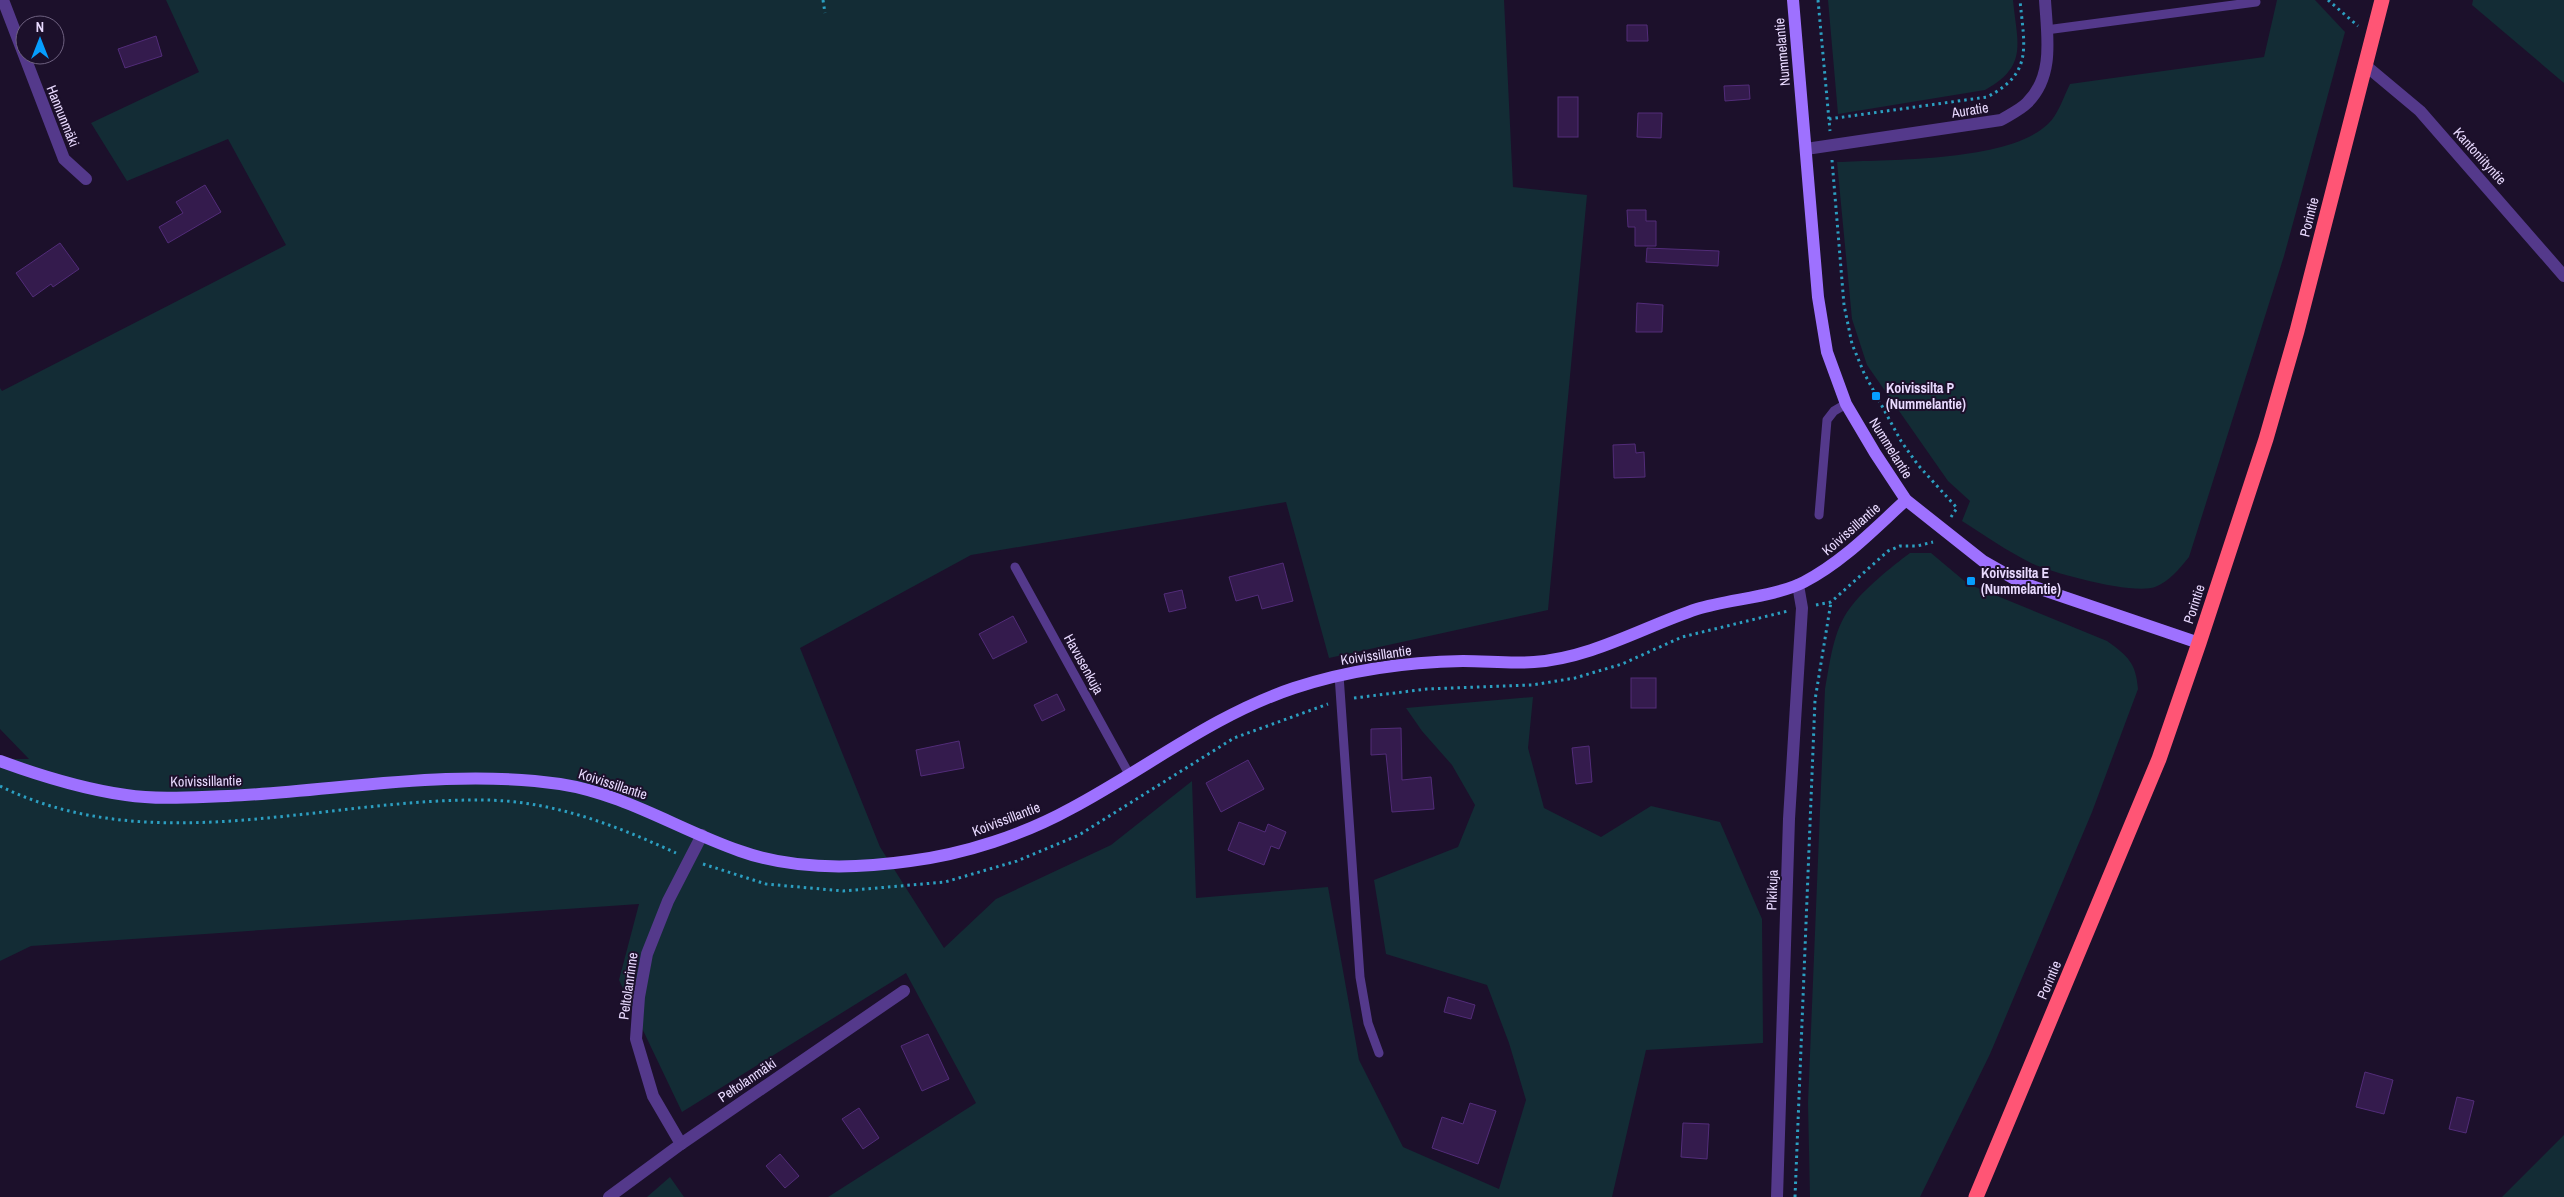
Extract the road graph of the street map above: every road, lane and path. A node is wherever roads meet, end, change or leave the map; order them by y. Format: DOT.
graph roads {
  1 [pos="2,0"];
  2 [pos="823,0"];
  3 [pos="1793,0"];
  4 [pos="1818,0"];
  5 [pos="2020,0"];
  6 [pos="2044,0"];
  7 [pos="2328,0"];
  8 [pos="2382,0"];
  9 [pos="2256,2"];
  10 [pos="825,13"];
  11 [pos="2046,30"];
  12 [pos="2373,37"];
  13 [pos="2365,65"];
  14 [pos="1829,119"];
  15 [pos="1831,146"];
  16 [pos="1806,149"];
  17 [pos="86,179"];
  18 [pos="2564,276"];
  19 [pos="1846,404"];
  20 [pos="1906,500"];
  21 [pos="1819,515"];
  22 [pos="1943,530"];
  23 [pos="1015,568"];
  24 [pos="1798,585"];
  25 [pos="1832,602"];
  26 [pos="1802,608"];
  27 [pos="2198,643"];
  28 [pos="1339,675"];
  29 [pos="1341,700"];
  30 [pos="0,761"];
  31 [pos="1129,774"];
  32 [pos="0,786"];
  33 [pos="702,835"];
  34 [pos="690,860"];
  35 [pos="904,991"];
  36 [pos="1379,1053"];
  37 [pos="681,1144"];
  38 [pos="609,1197"];
  39 [pos="1776,1197"];
  40 [pos="1795,1197"];
  41 [pos="1976,1197"];
  1 -- 17 [label="street, Hannunmäki"];
  2 -- 10 [label="path"];
  3 -- 16 [label="street, Nummelantie"];
  4 -- 14 [label="path"];
  5 -- 14 [label="path"];
  6 -- 11 [label="street, Auratie"];
  7 -- 12 [label="path"];
  8 -- 12 [label="highway, Porintie"];
  9 -- 11 [label="lane"];
  11 -- 15 [label="street, Auratie"];
  12 -- 13 [label="highway, Porintie"];
  13 -- 18 [label="street, Kantoniityntie"];
  13 -- 27 [label="highway, Porintie"];
  14 -- 15 [label="path"];
  15 -- 16 [label="street, Auratie"];
  15 -- 22 [label="path"];
  16 -- 19 [label="street, Nummelantie"];
  19 -- 20 [label="street, Nummelantie"];
  19 -- 21 [label="lane"];
  20 -- 22 [label="street, Nummelantie"];
  20 -- 24 [label="street, Koivissillantie"];
  22 -- 25 [label="path"];
  22 -- 27 [label="street, Nummelantie"];
  23 -- 31 [label="lane, Havusenkuja"];
  24 -- 26 [label="street, Pikikuja"];
  24 -- 28 [label="street, Koivissillantie"];
  25 -- 26 [label="path"];
  25 -- 40 [label="path"];
  26 -- 29 [label="path"];
  26 -- 39 [label="street, Pikikuja"];
  27 -- 41 [label="highway, Porintie"];
  28 -- 29 [label="lane"];
  28 -- 31 [label="street, Koivissillantie"];
  29 -- 34 [label="path"];
  29 -- 36 [label="lane"];
  30 -- 33 [label="street, Koivissillantie"];
  31 -- 33 [label="street, Koivissillantie"];
  32 -- 34 [label="path"];
  33 -- 34 [label="street, Peltolanrinne"];
  34 -- 37 [label="street, Peltolanrinne"];
  35 -- 37 [label="street, Peltolanmäki"];
  37 -- 38 [label="street, Peltolanmäki"];
}
